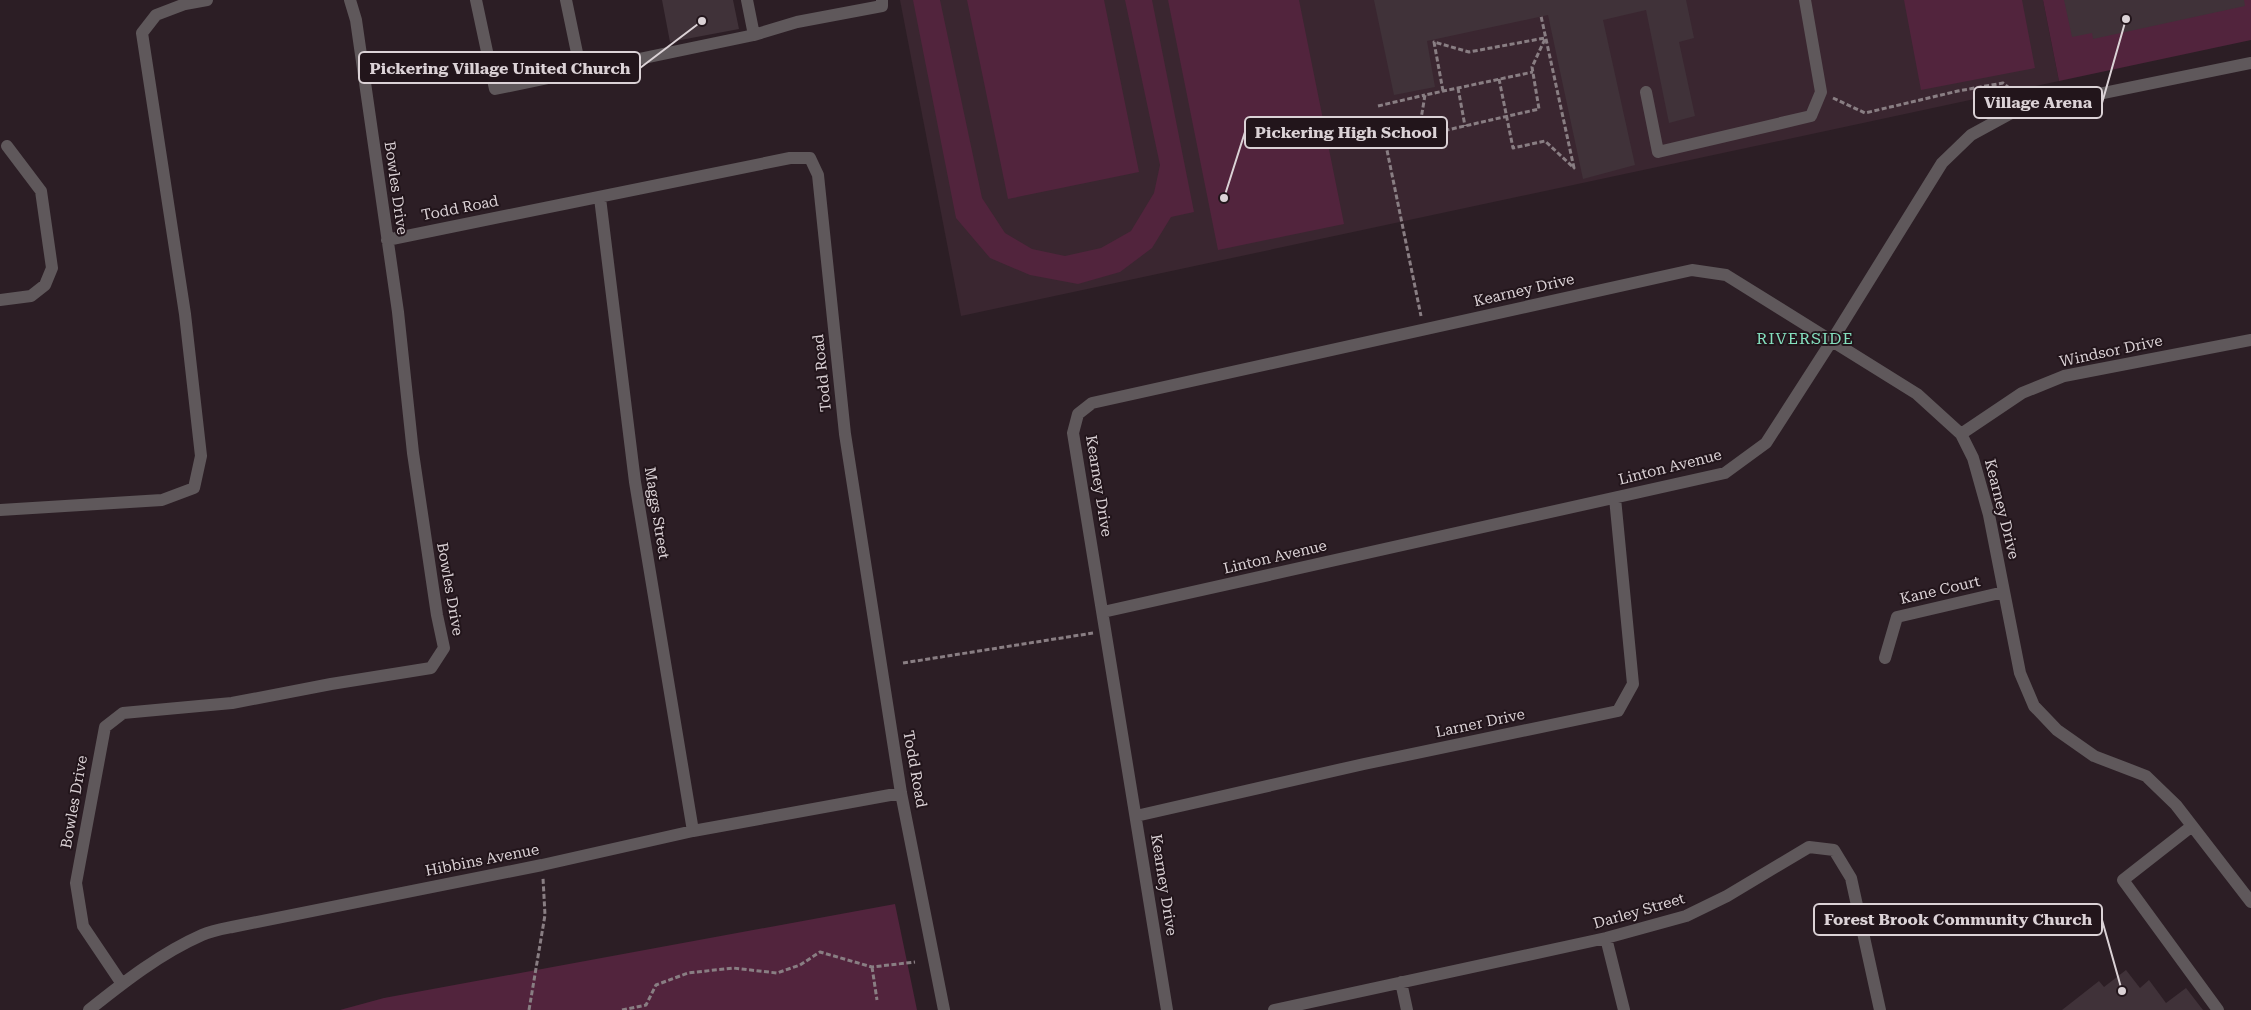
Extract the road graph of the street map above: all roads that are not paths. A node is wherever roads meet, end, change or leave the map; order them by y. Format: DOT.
graph roads {
  1 [pos="207,0"];
  2 [pos="350,0"];
  3 [pos="476,0"];
  4 [pos="566,0"];
  5 [pos="747,0"];
  6 [pos="882,0"];
  7 [pos="1805,0"];
  8 [pos="754,35"];
  9 [pos="2251,63"];
  10 [pos="581,72"];
  11 [pos="1646,92"];
  12 [pos="7,146"];
  13 [pos="600,198"];
  14 [pos="387,240"];
  15 [pos="0,300"];
  16 [pos="2251,340"];
  17 [pos="1832,342"];
  18 [pos="1961,434"];
  19 [pos="1615,498"];
  20 [pos="0,510"];
  21 [pos="2004,592"];
  22 [pos="1103,612"];
  23 [pos="1885,658"];
  24 [pos="902,793"];
  25 [pos="1136,816"];
  26 [pos="2192,826"];
  27 [pos="693,831"];
  28 [pos="2251,902"];
  29 [pos="1606,938"];
  30 [pos="1401,982"];
  31 [pos="122,984"];
  32 [pos="89,1010"];
  33 [pos="944,1010"];
  34 [pos="1167,1010"];
  35 [pos="1274,1010"];
  36 [pos="1407,1010"];
  37 [pos="1624,1010"];
  38 [pos="1880,1010"];
  39 [pos="2218,1010"];
  1 -- 20 [label="street"];
  2 -- 14 [label="street, Bowles Drive"];
  3 -- 10 [label="street"];
  4 -- 10 [label="street"];
  5 -- 8 [label="street"];
  6 -- 8 [label="street"];
  7 -- 11 [label="street"];
  8 -- 10 [label="street"];
  9 -- 17 [label="street, Linton Avenue"];
  12 -- 15 [label="street"];
  13 -- 14 [label="street, Todd Road"];
  13 -- 24 [label="street, Todd Road"];
  13 -- 27 [label="street, Maggs Street"];
  14 -- 31 [label="street, Bowles Drive"];
  16 -- 18 [label="street, Windsor Drive"];
  17 -- 18 [label="street, Kearney Drive"];
  17 -- 19 [label="street, Linton Avenue"];
  17 -- 22 [label="street, Kearney Drive"];
  18 -- 21 [label="street, Kearney Drive"];
  19 -- 22 [label="street, Linton Avenue"];
  19 -- 25 [label="street, Larner Drive"];
  21 -- 23 [label="street, Kane Court"];
  21 -- 26 [label="street, Kearney Drive"];
  22 -- 25 [label="street, Kearney Drive"];
  24 -- 27 [label="street, Hibbins Avenue"];
  24 -- 33 [label="street, Todd Road"];
  25 -- 34 [label="street, Kearney Drive"];
  26 -- 28 [label="street, Kearney Drive"];
  26 -- 39 [label="street"];
  27 -- 31 [label="street, Hibbins Avenue"];
  29 -- 30 [label="street, Darley Street"];
  29 -- 37 [label="street"];
  29 -- 38 [label="street, Darley Street"];
  30 -- 35 [label="street, Darley Street"];
  30 -- 36 [label="street"];
  31 -- 32 [label="street, Hibbins Avenue"];
}
